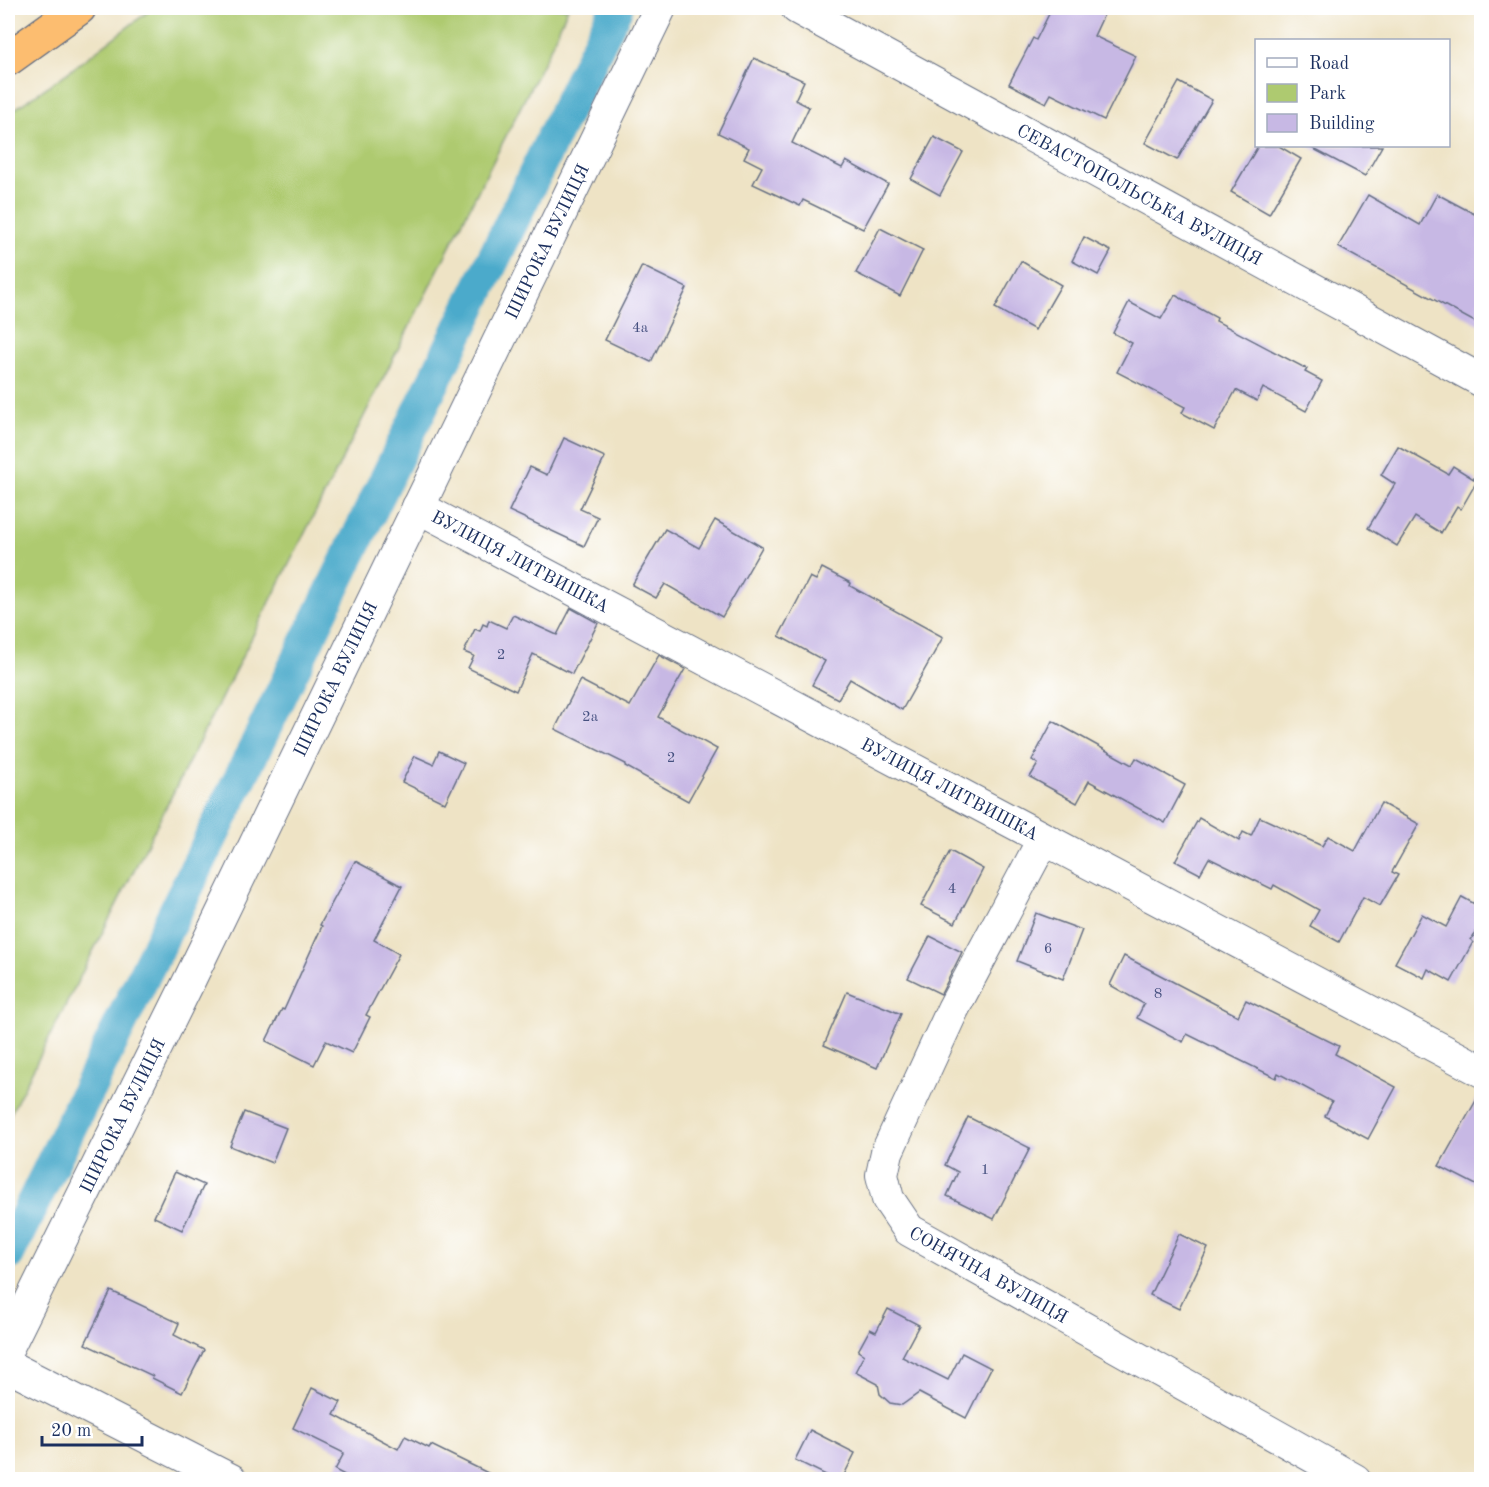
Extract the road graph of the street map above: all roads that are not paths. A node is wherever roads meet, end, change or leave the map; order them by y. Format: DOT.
graph roads {
  1 [pos="79,8"];
  2 [pos="660,8"];
  3 [pos="797,8"];
  4 [pos="8,59"];
  5 [pos="1482,381"];
  6 [pos="418,507"];
  7 [pos="1043,840"];
  8 [pos="1482,1071"];
  9 [pos="8,1347"];
  10 [pos="8,1366"];
  11 [pos="231,1479"];
  12 [pos="1355,1479"];
  1 -- 4 [label="highway"];
  2 -- 6 [label="street, ШИРОКА ВУЛИЦЯ"];
  3 -- 5 [label="street, СЕВАСТОПОЛЬСЬКА ВУЛИЦЯ"];
  6 -- 7 [label="street, ВУЛИЦЯ ЛИТВИШКА"];
  6 -- 9 [label="street, ШИРОКА ВУЛИЦЯ"];
  7 -- 8 [label="street, ВУЛИЦЯ ЛИТВИШКА"];
  7 -- 12 [label="street, СОНЯЧНА ВУЛИЦЯ"];
  10 -- 11 [label="street"];
}
